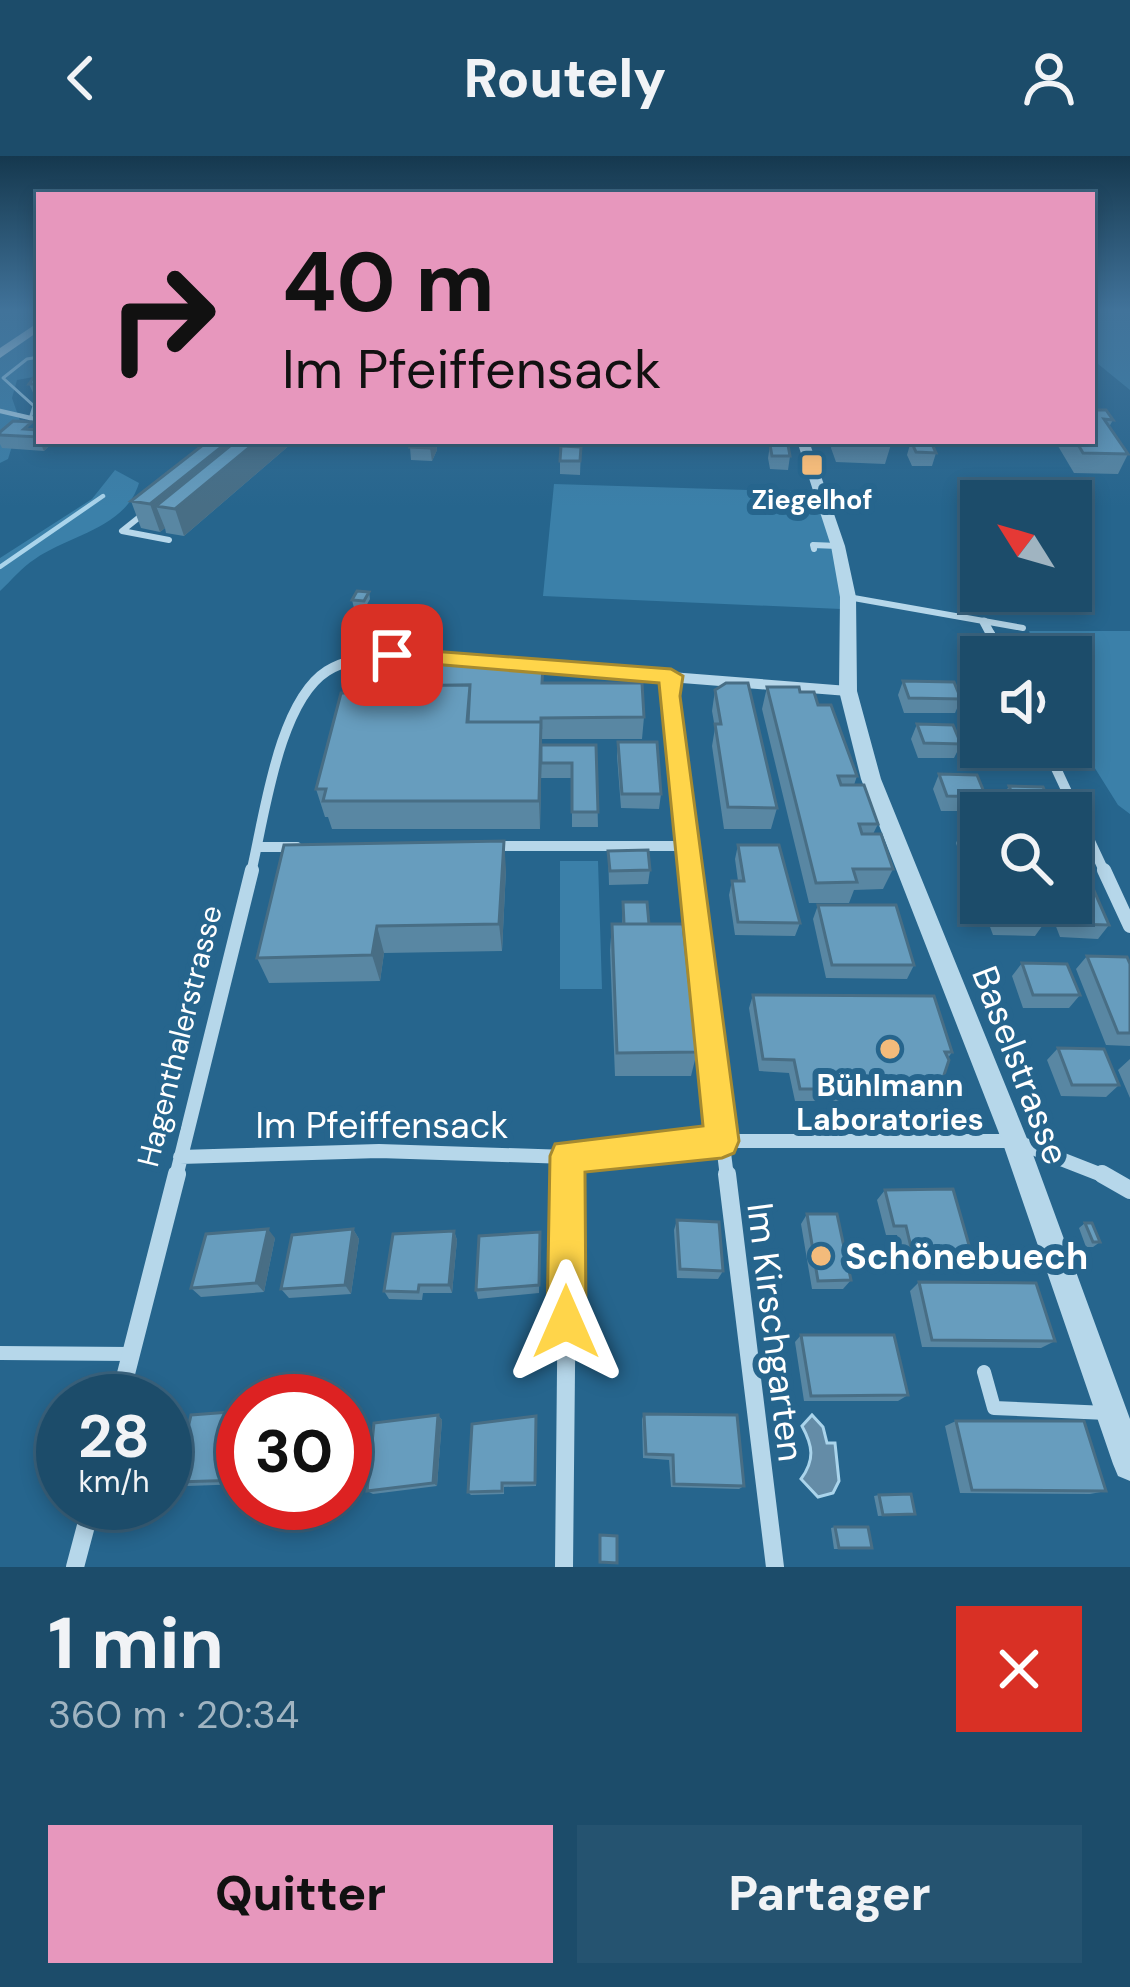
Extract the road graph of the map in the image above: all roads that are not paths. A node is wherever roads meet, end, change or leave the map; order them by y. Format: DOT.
graph roads {
  1 [pos="0,411"];
  2 [pos="36,420"];
  3 [pos="804,444"];
  4 [pos="154,505"];
  5 [pos="169,540"];
  6 [pos="838,546"];
  7 [pos="814,549"];
  8 [pos="848,597"];
  9 [pos="984,622"];
  10 [pos="1023,628"];
  11 [pos="991,636"];
  12 [pos="671,676"];
  13 [pos="848,691"];
  14 [pos="1056,768"];
  15 [pos="688,845"];
  16 [pos="473,846"];
  17 [pos="258,847"];
  18 [pos="306,847"];
  19 [pos="1130,926"];
  20 [pos="722,1141"];
  21 [pos="1016,1142"];
  22 [pos="568,1156"];
  23 [pos="180,1157"];
  24 [pos="1130,1190"];
  25 [pos="0,1353"];
  26 [pos="131,1354"];
  27 [pos="984,1372"];
  28 [pos="126,1374"];
  29 [pos="1112,1414"];
  30 [pos="1130,1464"];
  31 [pos="85,1530"];
  32 [pos="75,1567"];
  33 [pos="564,1567"];
  34 [pos="775,1567"];
  1 -- 2 [label="lane"];
  3 -- 6 [label="street, Baselstrasse"];
  4 -- 5 [label="lane"];
  6 -- 7 [label="lane"];
  6 -- 8 [label="street, Baselstrasse"];
  8 -- 9 [label="lane"];
  8 -- 13 [label="street, Baselstrasse"];
  9 -- 10 [label="lane"];
  9 -- 11 [label="street"];
  12 -- 13 [label="street"];
  12 -- 15 [label="street, Im Kirschgarten"];
  12 -- 17 [label="street, Hagenthalerstrasse"];
  13 -- 21 [label="street, Baselstrasse"];
  14 -- 19 [label="street"];
  15 -- 16 [label="street"];
  15 -- 20 [label="street, Im Kirschgarten"];
  17 -- 18 [label="street"];
  17 -- 23 [label="street, Hagenthalerstrasse"];
  20 -- 21 [label="street, Im Pfeiffensack"];
  20 -- 22 [label="street, Im Pfeiffensack"];
  20 -- 34 [label="street, Im Kirschgarten"];
  21 -- 24 [label="street, Im Pfeiffensack"];
  21 -- 29 [label="street, Baselstrasse"];
  22 -- 23 [label="street, Im Pfeiffensack"];
  22 -- 33 [label="street"];
  23 -- 26 [label="street, Hagenthalerstrasse"];
  25 -- 26 [label="lane"];
  26 -- 28 [label="street, Hagenthalerstrasse"];
  27 -- 29 [label="lane"];
  29 -- 30 [label="street, Baselstrasse"];
  31 -- 32 [label="street"];
}
